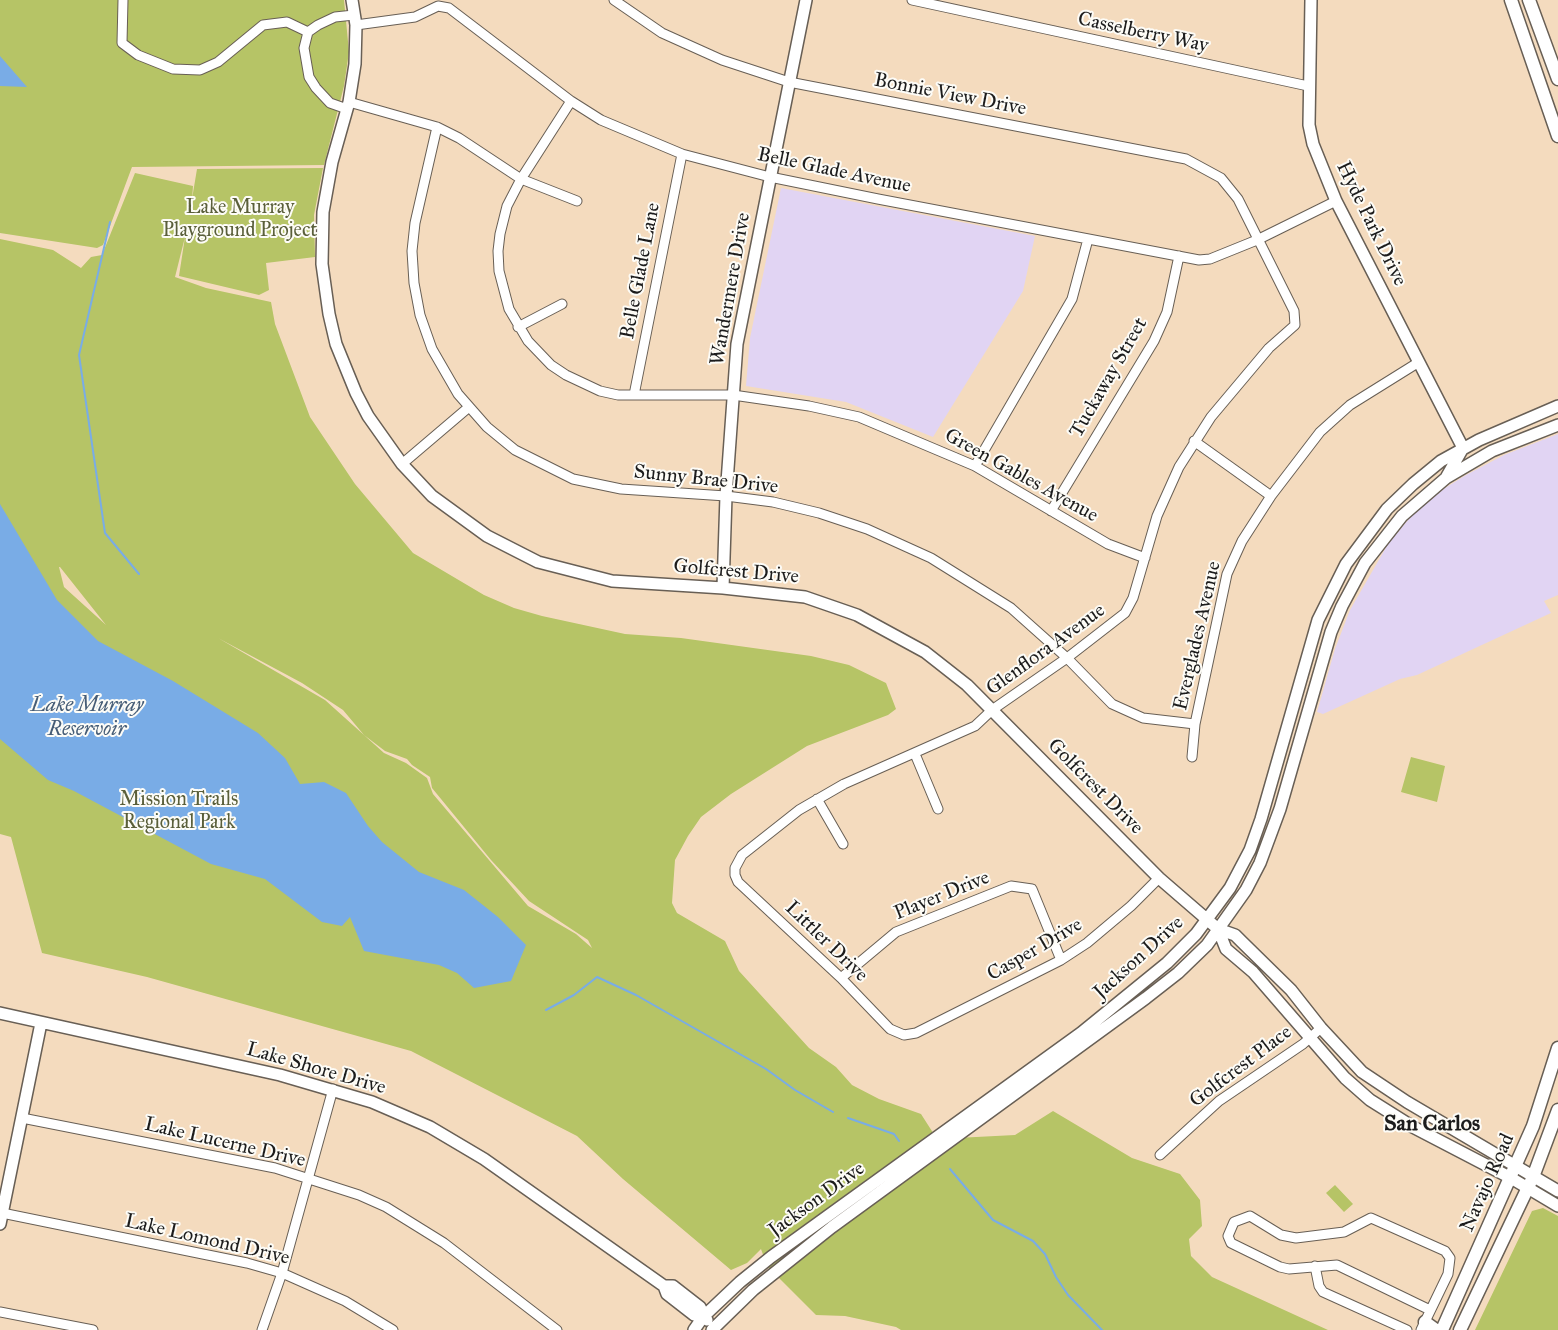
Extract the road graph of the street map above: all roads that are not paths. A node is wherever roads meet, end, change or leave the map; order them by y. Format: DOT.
graph roads {
  1 [pos="124,0"];
  2 [pos="352,0"];
  3 [pos="614,0"];
  4 [pos="806,0"];
  5 [pos="912,0"];
  6 [pos="1311,0"];
  7 [pos="1511,0"];
  8 [pos="1529,0"];
  9 [pos="355,20"];
  10 [pos="308,32"];
  11 [pos="1558,79"];
  12 [pos="789,82"];
  13 [pos="1308,86"];
  14 [pos="571,101"];
  15 [pos="348,105"];
  16 [pos="437,127"];
  17 [pos="1558,136"];
  18 [pos="682,154"];
  19 [pos="770,177"];
  20 [pos="521,179"];
  21 [pos="577,200"];
  22 [pos="1336,201"];
  23 [pos="1088,239"];
  24 [pos="1257,240"];
  25 [pos="1179,256"];
  26 [pos="562,304"];
  27 [pos="518,327"];
  28 [pos="1419,362"];
  29 [pos="634,395"];
  30 [pos="733,395"];
  31 [pos="1558,406"];
  32 [pos="469,407"];
  33 [pos="1558,425"];
  34 [pos="1479,440"];
  35 [pos="1194,441"];
  36 [pos="1463,448"];
  37 [pos="1472,462"];
  38 [pos="402,464"];
  39 [pos="975,466"];
  40 [pos="1446,478"];
  41 [pos="726,496"];
  42 [pos="1271,496"];
  43 [pos="1051,511"];
  44 [pos="1145,558"];
  45 [pos="723,588"];
  46 [pos="1068,658"];
  47 [pos="992,710"];
  48 [pos="1195,724"];
  49 [pos="915,754"];
  50 [pos="1192,758"];
  51 [pos="817,799"];
  52 [pos="938,809"];
  53 [pos="843,844"];
  54 [pos="742,856"];
  55 [pos="1159,878"];
  56 [pos="1206,918"];
  57 [pos="1218,929"];
  58 [pos="1061,960"];
  59 [pos="841,978"];
  60 [pos="0,1013"];
  61 [pos="41,1023"];
  62 [pos="1320,1028"];
  63 [pos="916,1033"];
  64 [pos="1310,1038"];
  65 [pos="1558,1048"];
  66 [pos="333,1089"];
  67 [pos="1558,1110"];
  68 [pos="22,1118"];
  69 [pos="1160,1155"];
  70 [pos="1517,1166"];
  71 [pos="1511,1178"];
  72 [pos="309,1180"];
  73 [pos="1531,1183"];
  74 [pos="1558,1191"];
  75 [pos="1558,1206"];
  76 [pos="1,1219"];
  77 [pos="1316,1266"];
  78 [pos="282,1273"];
  79 [pos="0,1312"];
  80 [pos="703,1317"];
  81 [pos="1426,1321"];
  82 [pos="1460,1328"];
  83 [pos="715,1329"];
  84 [pos="93,1330"];
  85 [pos="262,1330"];
  86 [pos="393,1330"];
  87 [pos="557,1330"];
  88 [pos="694,1330"];
  89 [pos="1407,1330"];
  90 [pos="1436,1330"];
  91 [pos="1442,1330"];
  1 -- 10 [label="street"];
  2 -- 9 [label="main road, Golfcrest Drive"];
  3 -- 12 [label="street, Bonnie View Drive"];
  4 -- 12 [label="main road, Wandermere Drive"];
  5 -- 13 [label="street, Casselberry Way"];
  6 -- 13 [label="main road, Hyde Park Drive"];
  7 -- 17 [label="main road"];
  8 -- 11 [label="main road"];
  9 -- 10 [label="street, Belle Glade Avenue"];
  9 -- 14 [label="street, Belle Glade Avenue"];
  9 -- 15 [label="main road, Golfcrest Drive"];
  10 -- 15 [label="street"];
  12 -- 19 [label="main road, Wandermere Drive"];
  12 -- 24 [label="street, Bonnie View Drive"];
  13 -- 22 [label="main road, Hyde Park Drive"];
  14 -- 18 [label="street, Belle Glade Avenue"];
  14 -- 20 [label="street, Green Gables Avenue"];
  15 -- 16 [label="street"];
  15 -- 38 [label="main road, Golfcrest Drive"];
  16 -- 20 [label="street"];
  16 -- 32 [label="street, Sunny Brae Drive"];
  18 -- 19 [label="street, Belle Glade Avenue"];
  18 -- 29 [label="street, Belle Glade Lane"];
  19 -- 23 [label="street, Belle Glade Avenue"];
  19 -- 30 [label="main road, Wandermere Drive"];
  20 -- 21 [label="street"];
  20 -- 27 [label="street, Green Gables Avenue"];
  22 -- 24 [label="street, Belle Glade Avenue"];
  22 -- 28 [label="main road, Hyde Park Drive"];
  23 -- 25 [label="street, Belle Glade Avenue"];
  23 -- 39 [label="street"];
  24 -- 25 [label="street, Belle Glade Avenue"];
  24 -- 35 [label="street, Glenflora Avenue"];
  25 -- 43 [label="street, Tuckaway Street"];
  26 -- 27 [label="street"];
  27 -- 29 [label="street, Green Gables Avenue"];
  28 -- 36 [label="main road, Hyde Park Drive"];
  28 -- 42 [label="street, Everglades Avenue"];
  29 -- 30 [label="street, Green Gables Avenue"];
  30 -- 39 [label="street, Green Gables Avenue"];
  30 -- 41 [label="main road, Wandermere Drive"];
  31 -- 34 [label="main road, Jackson Drive"];
  32 -- 38 [label="street"];
  32 -- 41 [label="street, Sunny Brae Drive"];
  33 -- 37 [label="main road, Jackson Drive"];
  34 -- 36 [label="main road, Jackson Drive"];
  34 -- 37 [label="main road"];
  35 -- 42 [label="street"];
  35 -- 44 [label="street, Glenflora Avenue"];
  36 -- 40 [label="main road"];
  36 -- 56 [label="main road, Jackson Drive"];
  37 -- 40 [label="main road, Jackson Drive"];
  38 -- 45 [label="main road, Golfcrest Drive"];
  39 -- 43 [label="street, Green Gables Avenue"];
  40 -- 57 [label="main road, Jackson Drive"];
  41 -- 45 [label="main road, Wandermere Drive"];
  41 -- 46 [label="street, Sunny Brae Drive"];
  42 -- 48 [label="street, Everglades Avenue"];
  43 -- 44 [label="street, Green Gables Avenue"];
  44 -- 46 [label="street, Glenflora Avenue"];
  45 -- 47 [label="main road, Golfcrest Drive"];
  46 -- 47 [label="street, Glenflora Avenue"];
  46 -- 48 [label="street, Sunny Brae Drive"];
  47 -- 49 [label="street, Glenflora Avenue"];
  47 -- 55 [label="main road, Golfcrest Drive"];
  48 -- 50 [label="street, Everglades Avenue"];
  49 -- 51 [label="street, Glenflora Avenue"];
  49 -- 52 [label="street"];
  51 -- 53 [label="street"];
  51 -- 54 [label="street, Glenflora Avenue"];
  54 -- 59 [label="street, Littler Drive"];
  55 -- 56 [label="main road, Golfcrest Drive"];
  55 -- 58 [label="street, Casper Drive"];
  56 -- 57 [label="main road, Golfcrest Drive"];
  56 -- 80 [label="main road, Jackson Drive"];
  57 -- 62 [label="main road, Golfcrest Drive"];
  57 -- 64 [label="main road, Golfcrest Drive"];
  57 -- 83 [label="main road, Jackson Drive"];
  58 -- 59 [label="street, Player Drive"];
  58 -- 63 [label="street, Casper Drive"];
  59 -- 63 [label="street, Littler Drive"];
  60 -- 61 [label="main road, Lake Shore Drive"];
  61 -- 66 [label="main road, Lake Shore Drive"];
  61 -- 68 [label="main road"];
  62 -- 64 [label="street, Golfcrest Place"];
  62 -- 70 [label="main road, Golfcrest Drive"];
  64 -- 69 [label="street, Golfcrest Place"];
  64 -- 71 [label="main road, Golfcrest Drive"];
  65 -- 70 [label="main road, Navajo Road"];
  66 -- 72 [label="street"];
  66 -- 80 [label="main road, Lake Shore Drive"];
  67 -- 73 [label="main road, Navajo Road"];
  68 -- 72 [label="street, Lake Lucerne Drive"];
  68 -- 76 [label="main road"];
  70 -- 71 [label="main road, Navajo Road"];
  70 -- 73 [label="main road, Golfcrest Drive"];
  71 -- 73 [label="main road, Golfcrest Drive"];
  71 -- 91 [label="main road, Navajo Road"];
  72 -- 78 [label="street"];
  72 -- 87 [label="street, Lake Lucerne Drive"];
  73 -- 74 [label="main road, Golfcrest Drive"];
  73 -- 75 [label="main road, Golfcrest Drive"];
  73 -- 82 [label="main road, Navajo Road"];
  76 -- 78 [label="street, Lake Lomond Drive"];
  77 -- 81 [label="street"];
  77 -- 81 [label="street"];
  77 -- 89 [label="street"];
  78 -- 85 [label="street"];
  78 -- 86 [label="street, Lake Lomond Drive"];
  79 -- 84 [label="street"];
  80 -- 83 [label="main road, Lake Shore Drive"];
  80 -- 88 [label="main road, Jackson Drive"];
  81 -- 90 [label="main road"];
}
